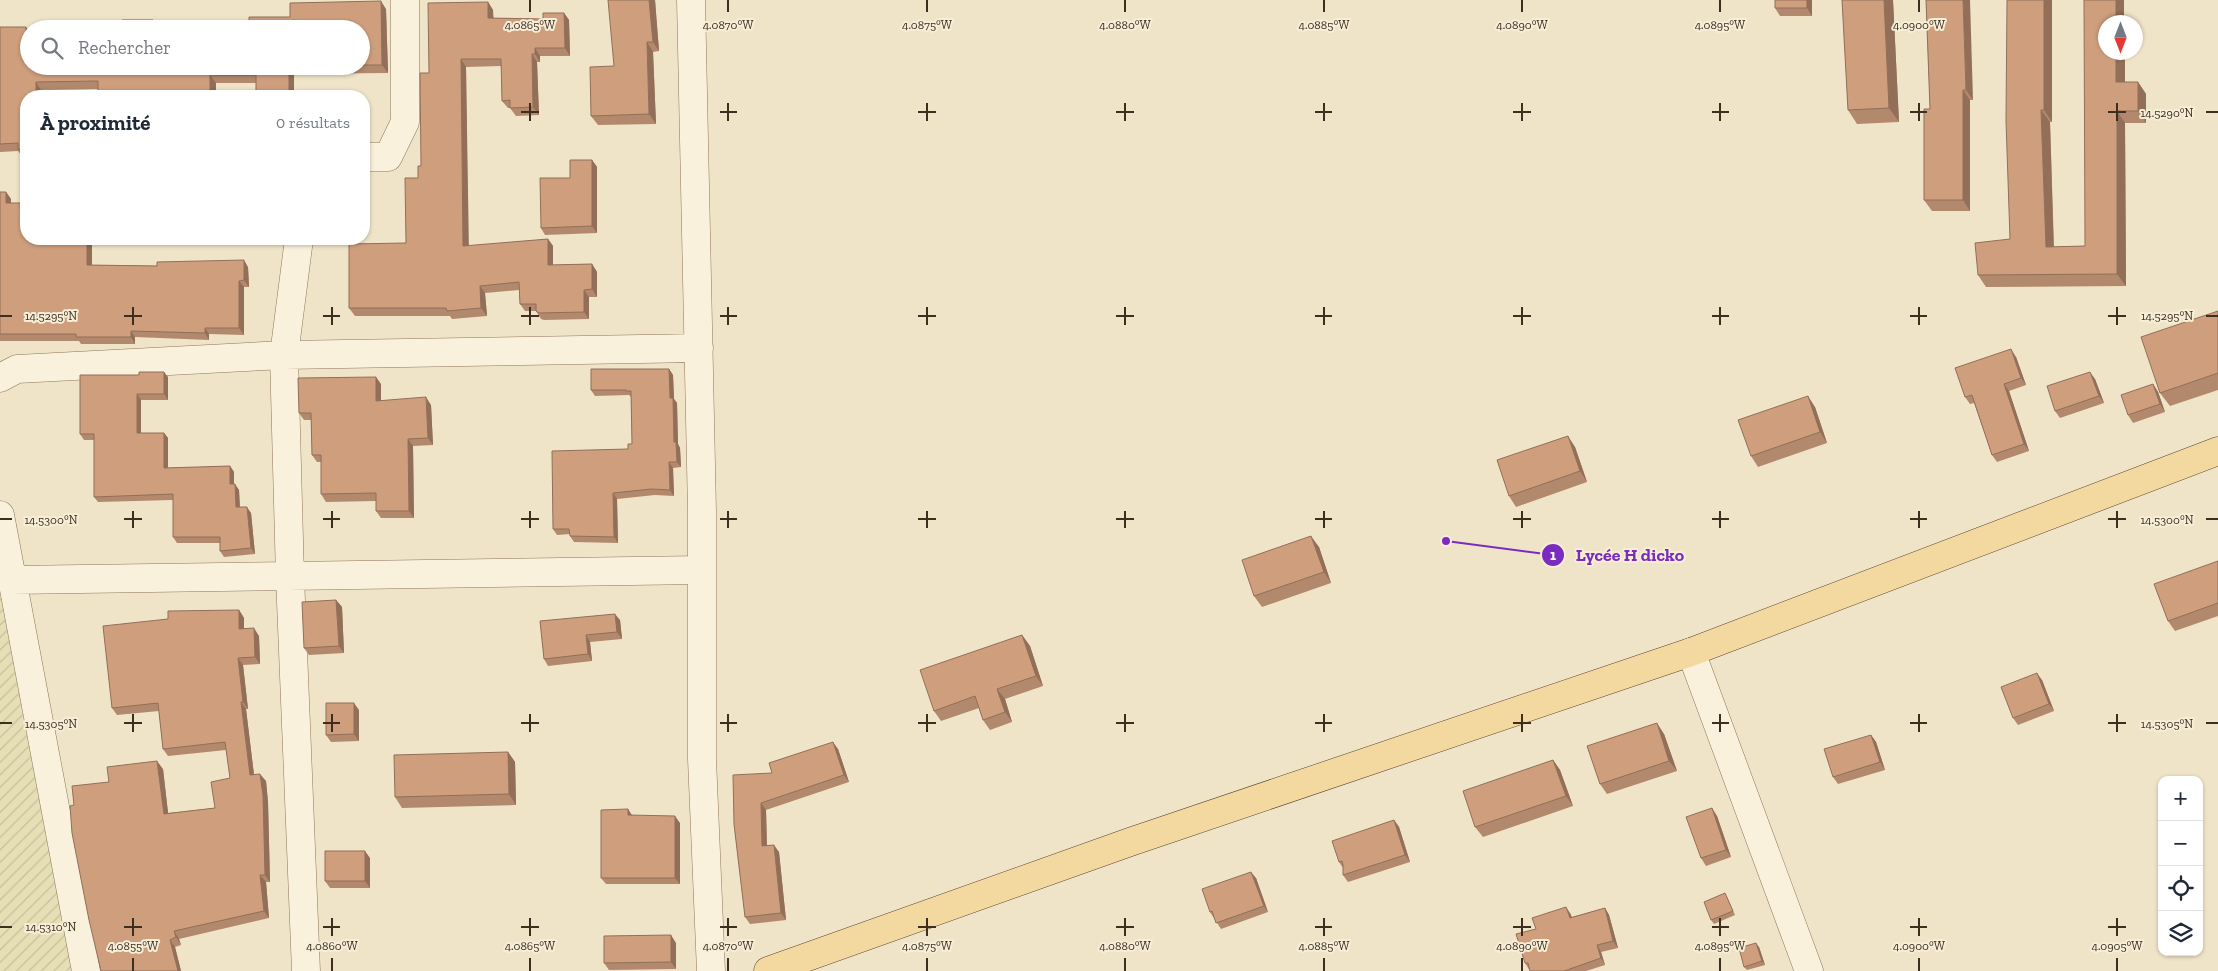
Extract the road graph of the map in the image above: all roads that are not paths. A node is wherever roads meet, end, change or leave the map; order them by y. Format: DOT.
graph roads {
  1 [pos="405,0"];
  2 [pos="691,0"];
  3 [pos="370,156"];
  4 [pos="298,245"];
  5 [pos="699,348"];
  6 [pos="284,354"];
  7 [pos="0,378"];
  8 [pos="2218,451"];
  9 [pos="0,515"];
  10 [pos="702,570"];
  11 [pos="290,577"];
  12 [pos="12,580"];
  13 [pos="1691,652"];
  14 [pos="86,971"];
  15 [pos="306,971"];
  16 [pos="710,971"];
  17 [pos="768,971"];
  18 [pos="1809,971"];
  1 -- 3 [label="street"];
  2 -- 5 [label="street"];
  4 -- 6 [label="street"];
  5 -- 6 [label="street"];
  5 -- 10 [label="street"];
  6 -- 7 [label="street"];
  6 -- 11 [label="street"];
  8 -- 13 [label="main road"];
  9 -- 12 [label="street"];
  10 -- 11 [label="street"];
  10 -- 16 [label="street"];
  11 -- 12 [label="street"];
  11 -- 15 [label="street"];
  12 -- 14 [label="street"];
  13 -- 17 [label="main road"];
  13 -- 18 [label="street"];
}
